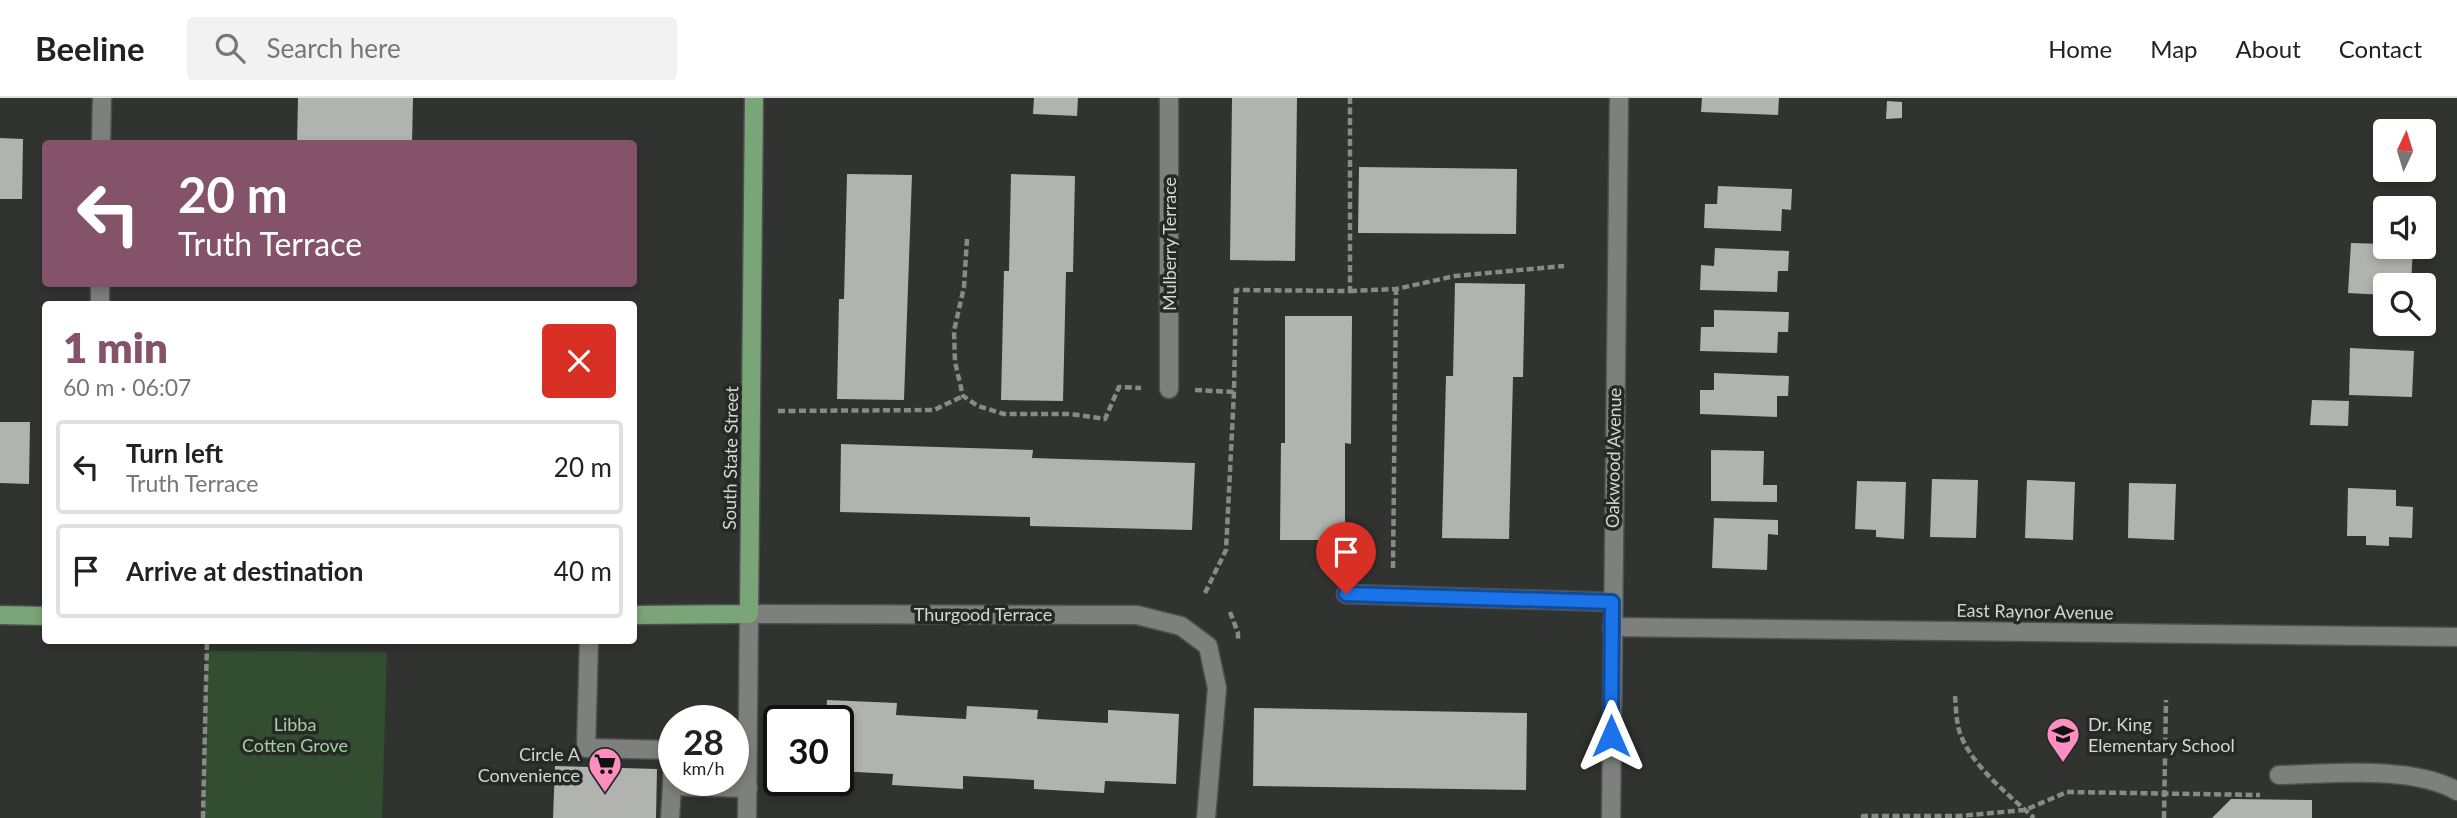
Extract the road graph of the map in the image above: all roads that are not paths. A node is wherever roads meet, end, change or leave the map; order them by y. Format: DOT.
graph roads {
  1 [pos="102,98"];
  2 [pos="754,98"];
  3 [pos="1168,98"];
  4 [pos="1619,98"];
  5 [pos="102,140"];
  6 [pos="1168,389"];
  7 [pos="1346,594"];
  8 [pos="1612,602"];
  9 [pos="749,614"];
  10 [pos="0,615"];
  11 [pos="637,615"];
  12 [pos="42,617"];
  13 [pos="1612,627"];
  14 [pos="2457,637"];
  15 [pos="589,644"];
  16 [pos="748,705"];
  17 [pos="658,750"];
  18 [pos="2278,775"];
  19 [pos="2457,791"];
  20 [pos="671,796"];
  21 [pos="748,796"];
  22 [pos="670,818"];
  23 [pos="747,818"];
  24 [pos="1206,818"];
  25 [pos="1611,818"];
  1 -- 5 [label="street"];
  2 -- 9 [label="main road, South State Street"];
  3 -- 6 [label="street, Mulberry Terrace"];
  4 -- 8 [label="street, Oakwood Avenue"];
  7 -- 8 [label="street"];
  8 -- 13 [label="street, Oakwood Avenue"];
  9 -- 11 [label="main road"];
  9 -- 16 [label="street, South State Street"];
  9 -- 24 [label="street, Thurgood Terrace"];
  10 -- 12 [label="main road"];
  13 -- 14 [label="street, East Raynor Avenue"];
  13 -- 25 [label="street, Oakwood Avenue"];
  15 -- 17 [label="street"];
  18 -- 19 [label="street"];
  20 -- 22 [label="street"];
  21 -- 23 [label="street, South State Street"];
}
